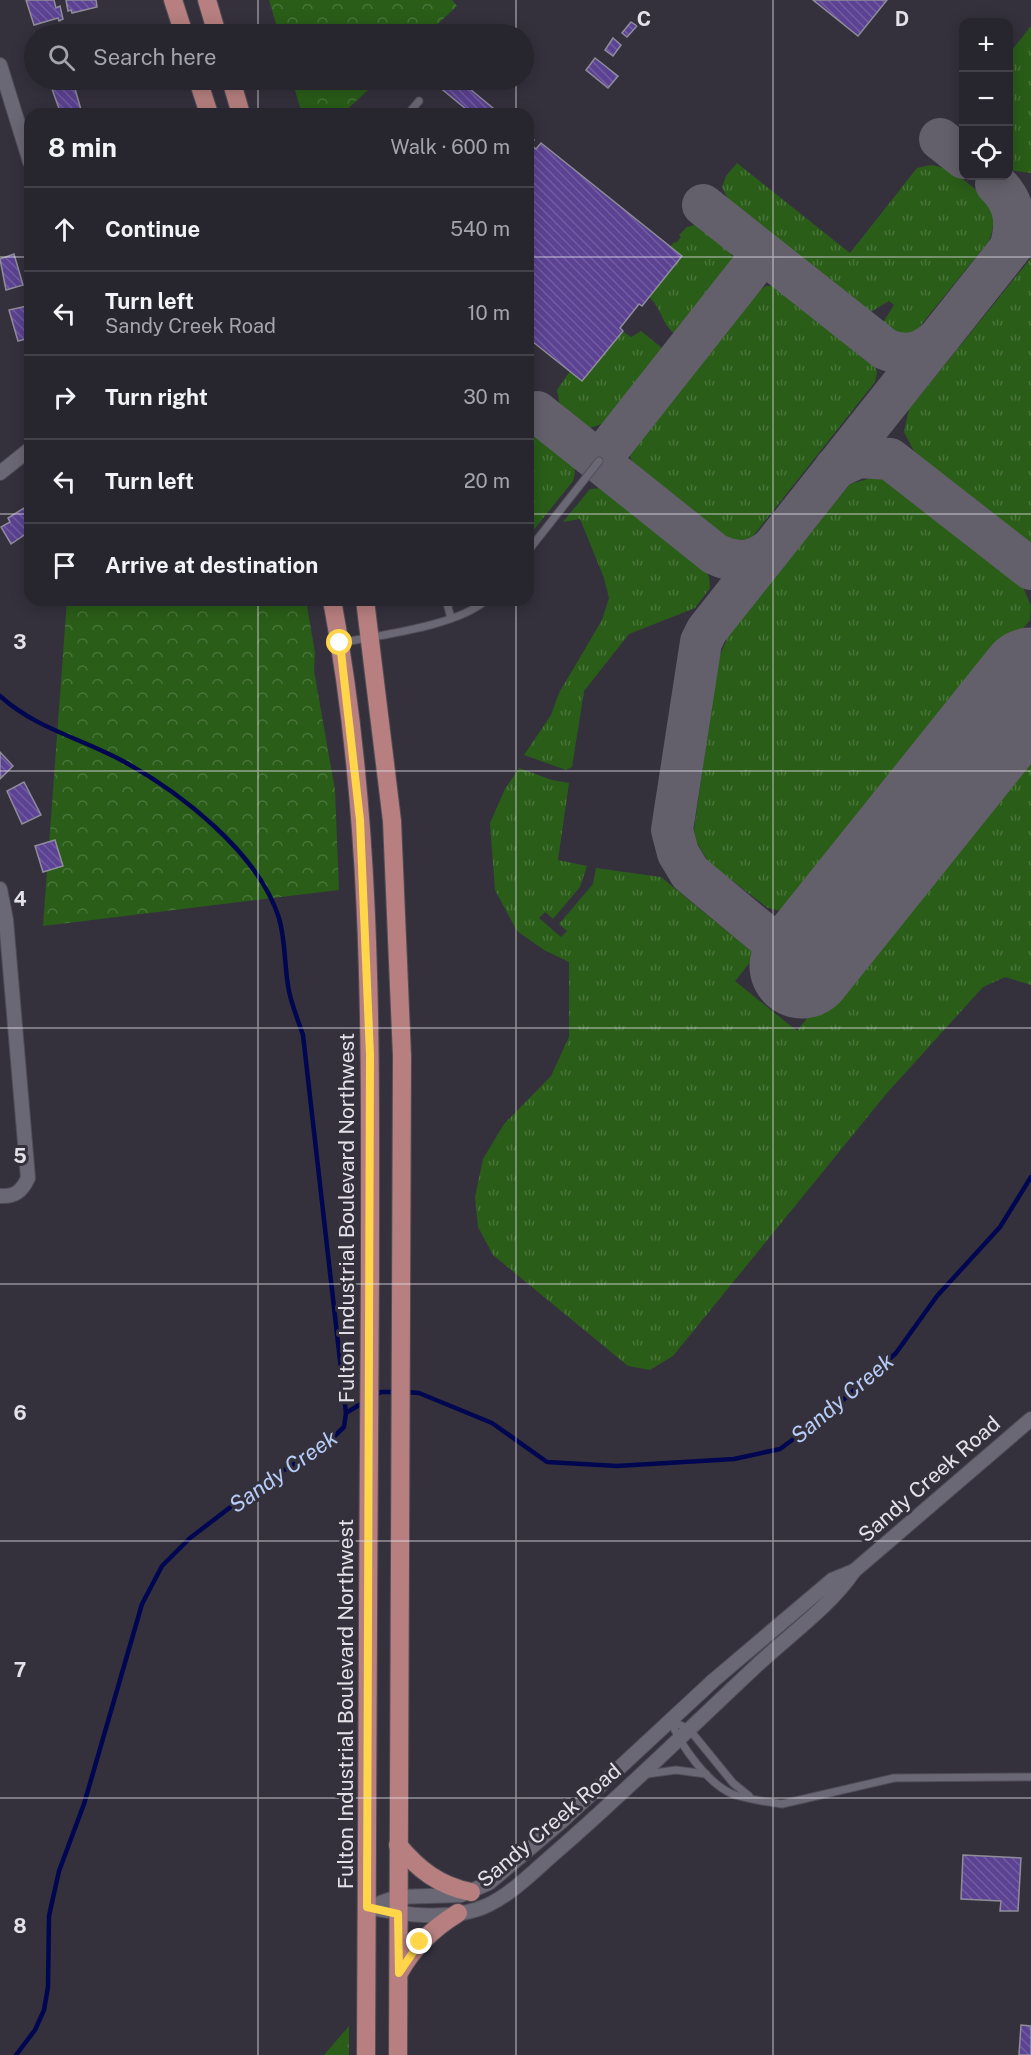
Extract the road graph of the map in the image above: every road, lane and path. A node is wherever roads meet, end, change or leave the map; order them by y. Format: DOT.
graph roads {
  1 [pos="173,0"];
  2 [pos="207,0"];
  3 [pos="181,24"];
  4 [pos="214,24"];
  5 [pos="0,65"];
  6 [pos="201,90"];
  7 [pos="234,90"];
  8 [pos="419,101"];
  9 [pos="207,108"];
  10 [pos="240,108"];
  11 [pos="413,108"];
  12 [pos="24,143"];
  13 [pos="24,454"];
  14 [pos="599,461"];
  15 [pos="0,472"];
  16 [pos="534,543"];
  17 [pos="333,606"];
  18 [pos="366,606"];
  19 [pos="448,606"];
  20 [pos="479,606"];
  21 [pos="451,618"];
  22 [pos="371,636"];
  23 [pos="340,643"];
  24 [pos="0,889"];
  25 [pos="0,1196"];
  26 [pos="1031,1419"];
  27 [pos="854,1571"];
  28 [pos="671,1721"];
  29 [pos="689,1729"];
  30 [pos="678,1740"];
  31 [pos="706,1774"];
  32 [pos="639,1777"];
  33 [pos="1031,1777"];
  34 [pos="748,1796"];
  35 [pos="398,1845"];
  36 [pos="471,1892"];
  37 [pos="397,1906"];
  38 [pos="367,1907"];
  39 [pos="458,1913"];
  40 [pos="399,1973"];
  41 [pos="366,2055"];
  42 [pos="398,2055"];
  1 -- 3 [label="main road"];
  2 -- 4 [label="main road"];
  5 -- 12 [label="street"];
  6 -- 9 [label="main road"];
  7 -- 10 [label="main road"];
  8 -- 11 [label="lane"];
  13 -- 15 [label="street"];
  14 -- 16 [label="lane"];
  17 -- 23 [label="main road, Fulton Industrial Boulevard Northwest"];
  18 -- 22 [label="main road"];
  19 -- 21 [label="lane"];
  20 -- 21 [label="lane"];
  21 -- 22 [label="lane"];
  22 -- 23 [label="lane"];
  22 -- 35 [label="main road"];
  23 -- 38 [label="main road, Fulton Industrial Boulevard Northwest"];
  24 -- 25 [label="street"];
  26 -- 27 [label="street, Sandy Creek Road"];
  27 -- 28 [label="street, Sandy Creek Road"];
  27 -- 29 [label="street, Sandy Creek Road"];
  28 -- 29 [label="lane"];
  28 -- 30 [label="lane"];
  28 -- 36 [label="street, Sandy Creek Road"];
  29 -- 30 [label="street, Sandy Creek Road"];
  29 -- 34 [label="lane"];
  30 -- 31 [label="lane"];
  30 -- 32 [label="street, Sandy Creek Road"];
  31 -- 32 [label="lane"];
  31 -- 34 [label="lane"];
  32 -- 39 [label="street, Sandy Creek Road"];
  33 -- 34 [label="lane"];
  35 -- 36 [label="main road"];
  35 -- 37 [label="main road"];
  36 -- 37 [label="street, Sandy Creek Road"];
  37 -- 38 [label="street, Sandy Creek Road"];
  37 -- 39 [label="street, Sandy Creek Road"];
  37 -- 40 [label="main road"];
  38 -- 41 [label="main road, Fulton Industrial Boulevard Northwest"];
  39 -- 40 [label="main road"];
  40 -- 42 [label="main road"];
}
